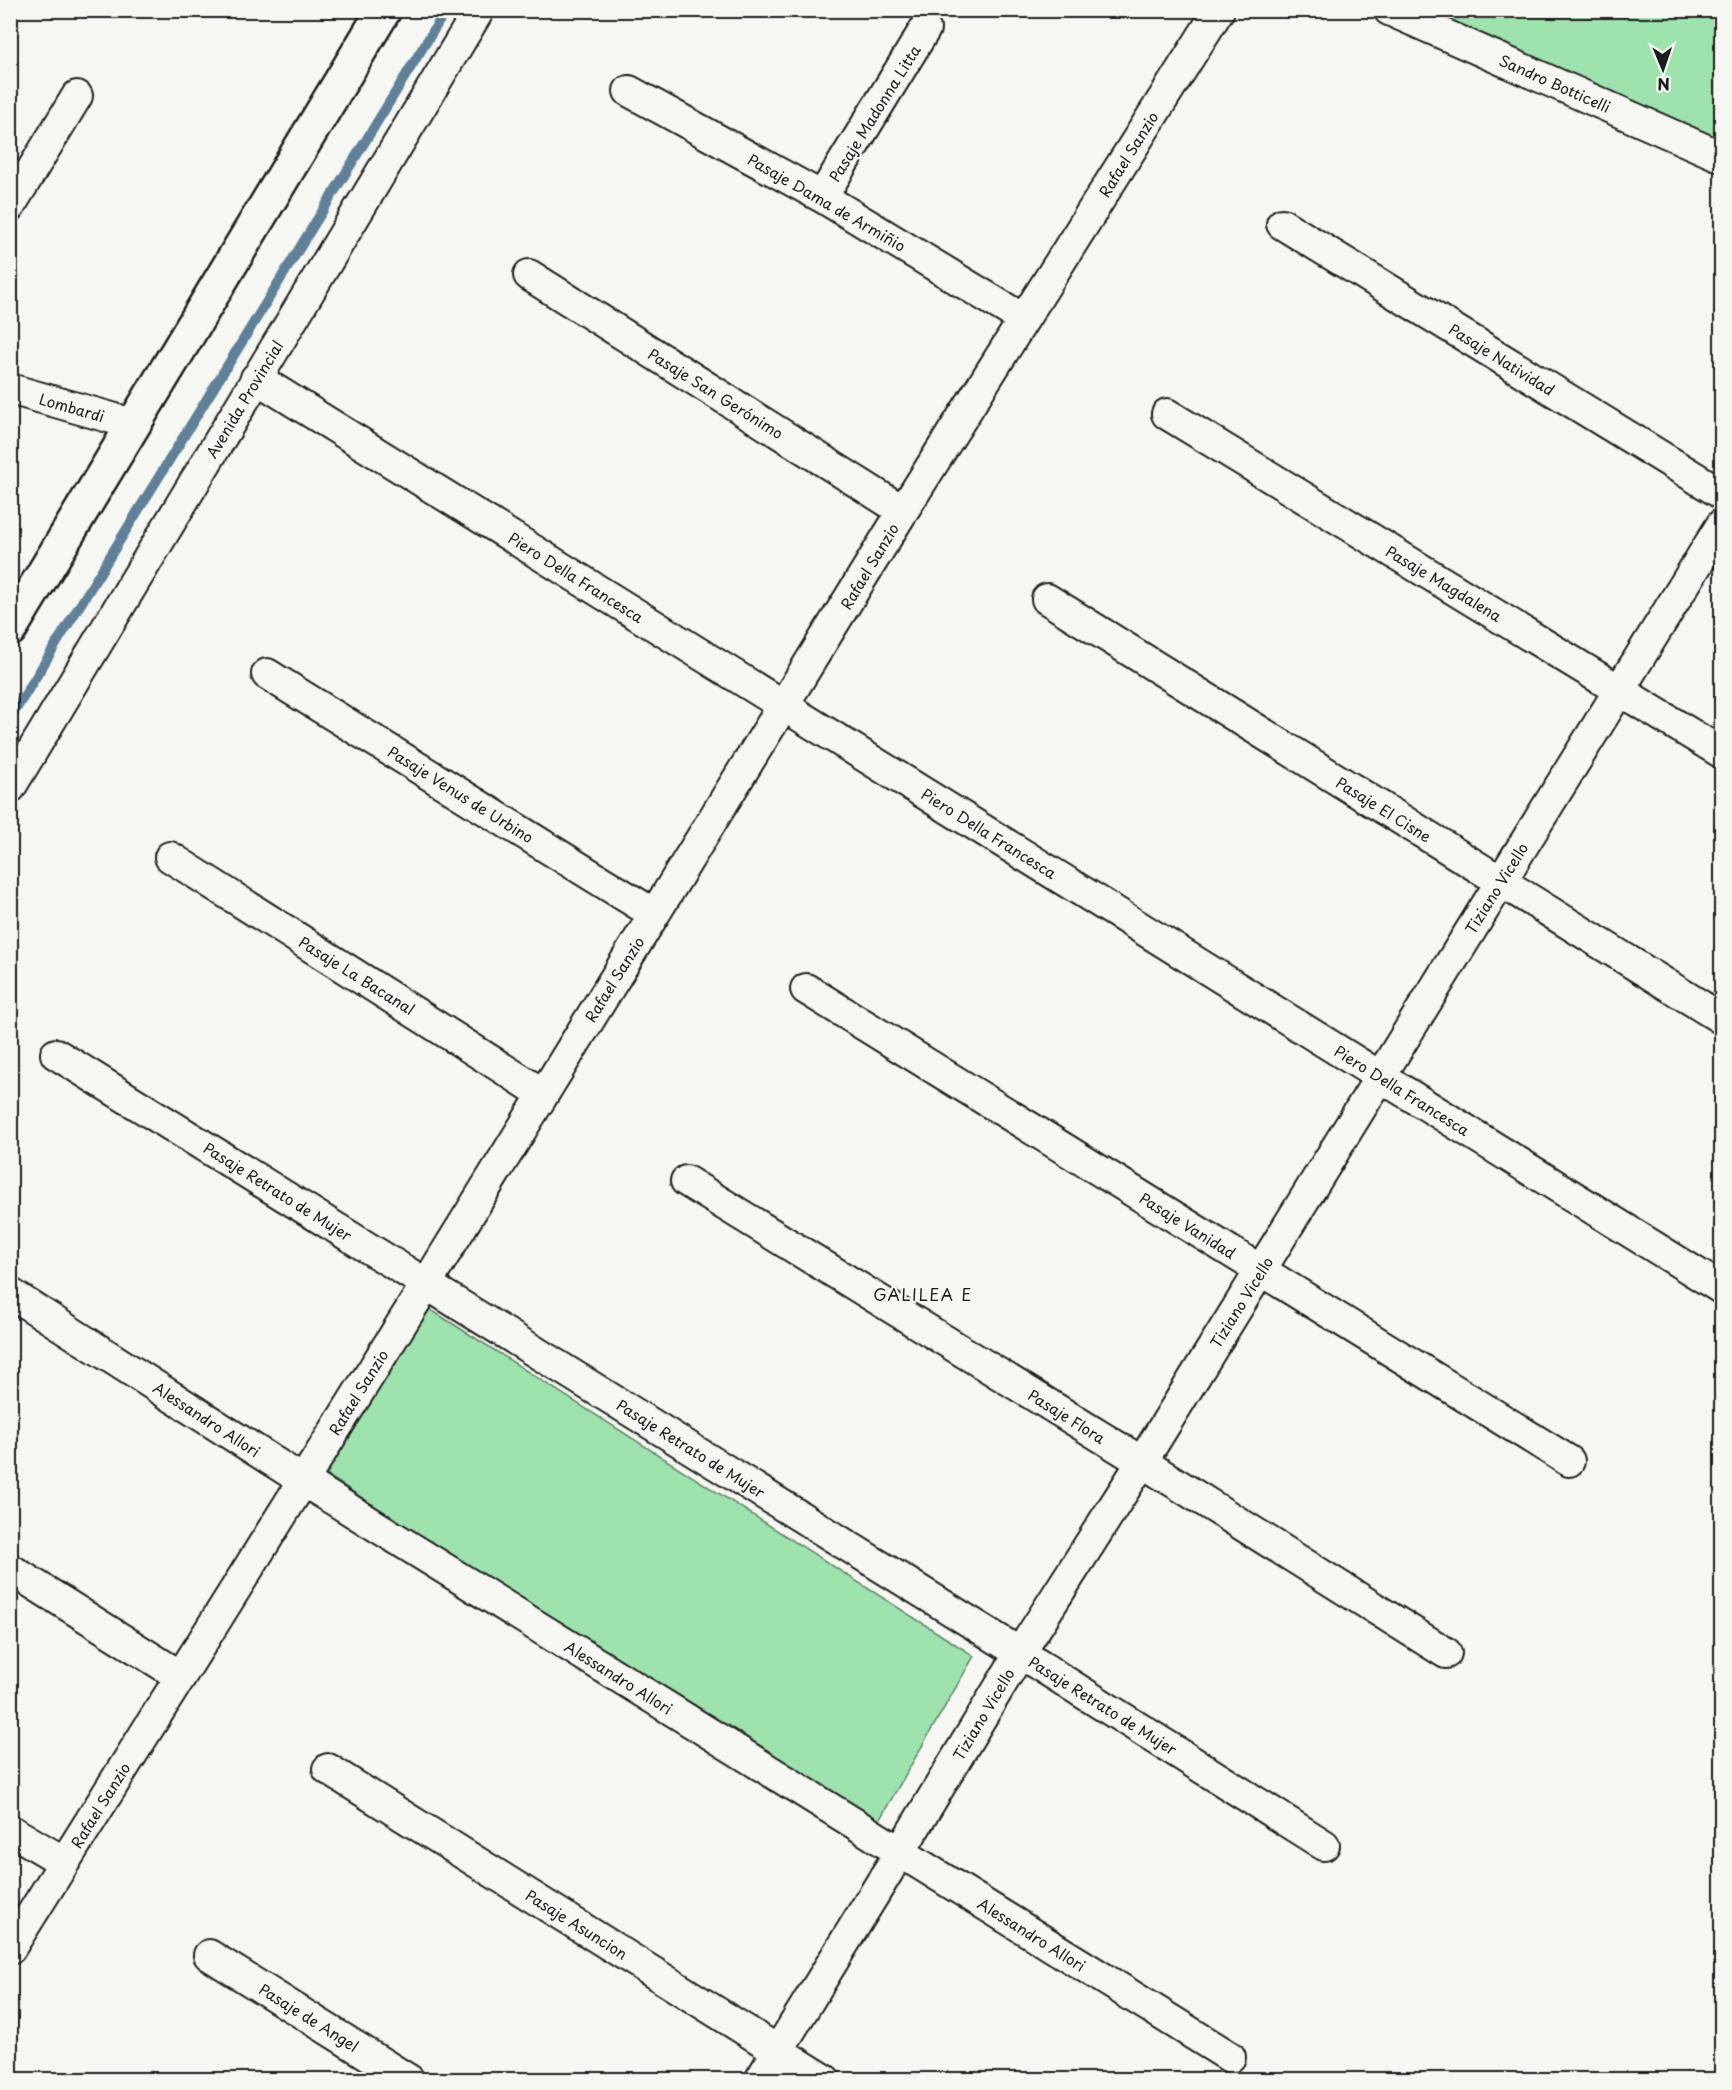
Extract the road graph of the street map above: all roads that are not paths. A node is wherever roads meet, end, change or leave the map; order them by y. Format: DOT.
graph roads {
  1 [pos="384,10"];
  2 [pos="479,10"];
  3 [pos="1219,10"];
  4 [pos="1389,10"];
  5 [pos="925,29"];
  6 [pos="629,91"];
  7 [pos="77,96"];
  8 [pos="1722,157"];
  9 [pos="822,197"];
  10 [pos="10,206"];
  11 [pos="1282,224"];
  12 [pos="529,275"];
  13 [pos="1023,319"];
  14 [pos="256,378"];
  15 [pos="10,389"];
  16 [pos="1167,414"];
  17 [pos="133,424"];
  18 [pos="1722,494"];
  19 [pos="903,511"];
  20 [pos="1722,524"];
  21 [pos="1047,599"];
  22 [pos="10,629"];
  23 [pos="267,674"];
  24 [pos="1619,690"];
  25 [pos="784,706"];
  26 [pos="1722,753"];
  27 [pos="10,788"];
  28 [pos="170,857"];
  29 [pos="1501,881"];
  30 [pos="654,914"];
  31 [pos="806,989"];
  32 [pos="1722,1019"];
  33 [pos="56,1054"];
  34 [pos="1380,1076"];
  35 [pos="543,1094"];
  36 [pos="686,1181"];
  37 [pos="1261,1270"];
  38 [pos="427,1283"];
  39 [pos="1722,1289"];
  40 [pos="10,1293"];
  41 [pos="1569,1461"];
  42 [pos="1142,1462"];
  43 [pos="302,1480"];
  44 [pos="10,1569"];
  45 [pos="1020,1653"];
  46 [pos="1446,1653"];
  47 [pos="180,1676"];
  48 [pos="328,1769"];
  49 [pos="10,1830"];
  50 [pos="1324,1845"];
  51 [pos="900,1852"];
  52 [pos="64,1862"];
  53 [pos="10,1949"];
  54 [pos="209,1954"];
  55 [pos="778,2050"];
  56 [pos="1230,2057"];
  57 [pos="410,2079"];
  58 [pos="760,2079"];
  59 [pos="825,2079"];
  1 -- 17 [label="street"];
  2 -- 14 [label="street, Avenida Provincial"];
  3 -- 13 [label="street, Rafael Sanzio"];
  4 -- 8 [label="street, Sandro Botticelli"];
  5 -- 9 [label="street, Pasaje Madonna Litta"];
  6 -- 9 [label="street, Pasaje Dama de Armiñio"];
  7 -- 10 [label="street"];
  9 -- 13 [label="street, Pasaje Dama de Armiñio"];
  11 -- 18 [label="street, Pasaje Natividad"];
  12 -- 19 [label="street, Pasaje San Gerónimo"];
  13 -- 19 [label="street, Rafael Sanzio"];
  14 -- 25 [label="street, Piero Della Francesca"];
  14 -- 27 [label="street, Avenida Provincial"];
  15 -- 17 [label="street, Lombardi"];
  16 -- 24 [label="street, Pasaje Magdalena"];
  17 -- 22 [label="street"];
  19 -- 25 [label="street, Rafael Sanzio"];
  20 -- 24 [label="street, Tiziano Vicello"];
  21 -- 29 [label="street, Pasaje El Cisne"];
  23 -- 30 [label="street, Pasaje Venus de Urbino"];
  24 -- 26 [label="street, Pasaje Magdalena"];
  24 -- 29 [label="street, Tiziano Vicello"];
  25 -- 30 [label="street, Rafael Sanzio"];
  25 -- 34 [label="street, Piero Della Francesca"];
  28 -- 35 [label="street, Pasaje La Bacanal"];
  29 -- 32 [label="street, Pasaje El Cisne"];
  29 -- 34 [label="street, Tiziano Vicello"];
  30 -- 35 [label="street, Rafael Sanzio"];
  31 -- 37 [label="street, Pasaje Vanidad"];
  33 -- 38 [label="street, Pasaje Retrato de Mujer"];
  34 -- 37 [label="street, Tiziano Vicello"];
  34 -- 39 [label="street, Piero Della Francesca"];
  35 -- 38 [label="street, Rafael Sanzio"];
  36 -- 42 [label="street, Pasaje Flora"];
  37 -- 41 [label="street, Pasaje Vanidad"];
  37 -- 42 [label="street, Tiziano Vicello"];
  38 -- 43 [label="street, Rafael Sanzio"];
  38 -- 45 [label="street, Pasaje Retrato de Mujer"];
  40 -- 43 [label="street, Alessandro Allori"];
  42 -- 45 [label="street, Tiziano Vicello"];
  42 -- 46 [label="street, Pasaje Flora"];
  43 -- 47 [label="street, Rafael Sanzio"];
  43 -- 51 [label="street, Alessandro Allori"];
  44 -- 47 [label="street"];
  45 -- 50 [label="street, Pasaje Retrato de Mujer"];
  45 -- 51 [label="street, Tiziano Vicello"];
  47 -- 52 [label="street, Rafael Sanzio"];
  48 -- 55 [label="street, Pasaje Asuncion"];
  49 -- 52 [label="street"];
  51 -- 55 [label="street, Tiziano Vicello"];
  51 -- 56 [label="street, Alessandro Allori"];
  52 -- 53 [label="street, Rafael Sanzio"];
  54 -- 57 [label="street, Pasaje de Angel"];
  55 -- 58 [label="street, Tiziano Vicello"];
  55 -- 59 [label="street, Pasaje Asuncion"];
}
